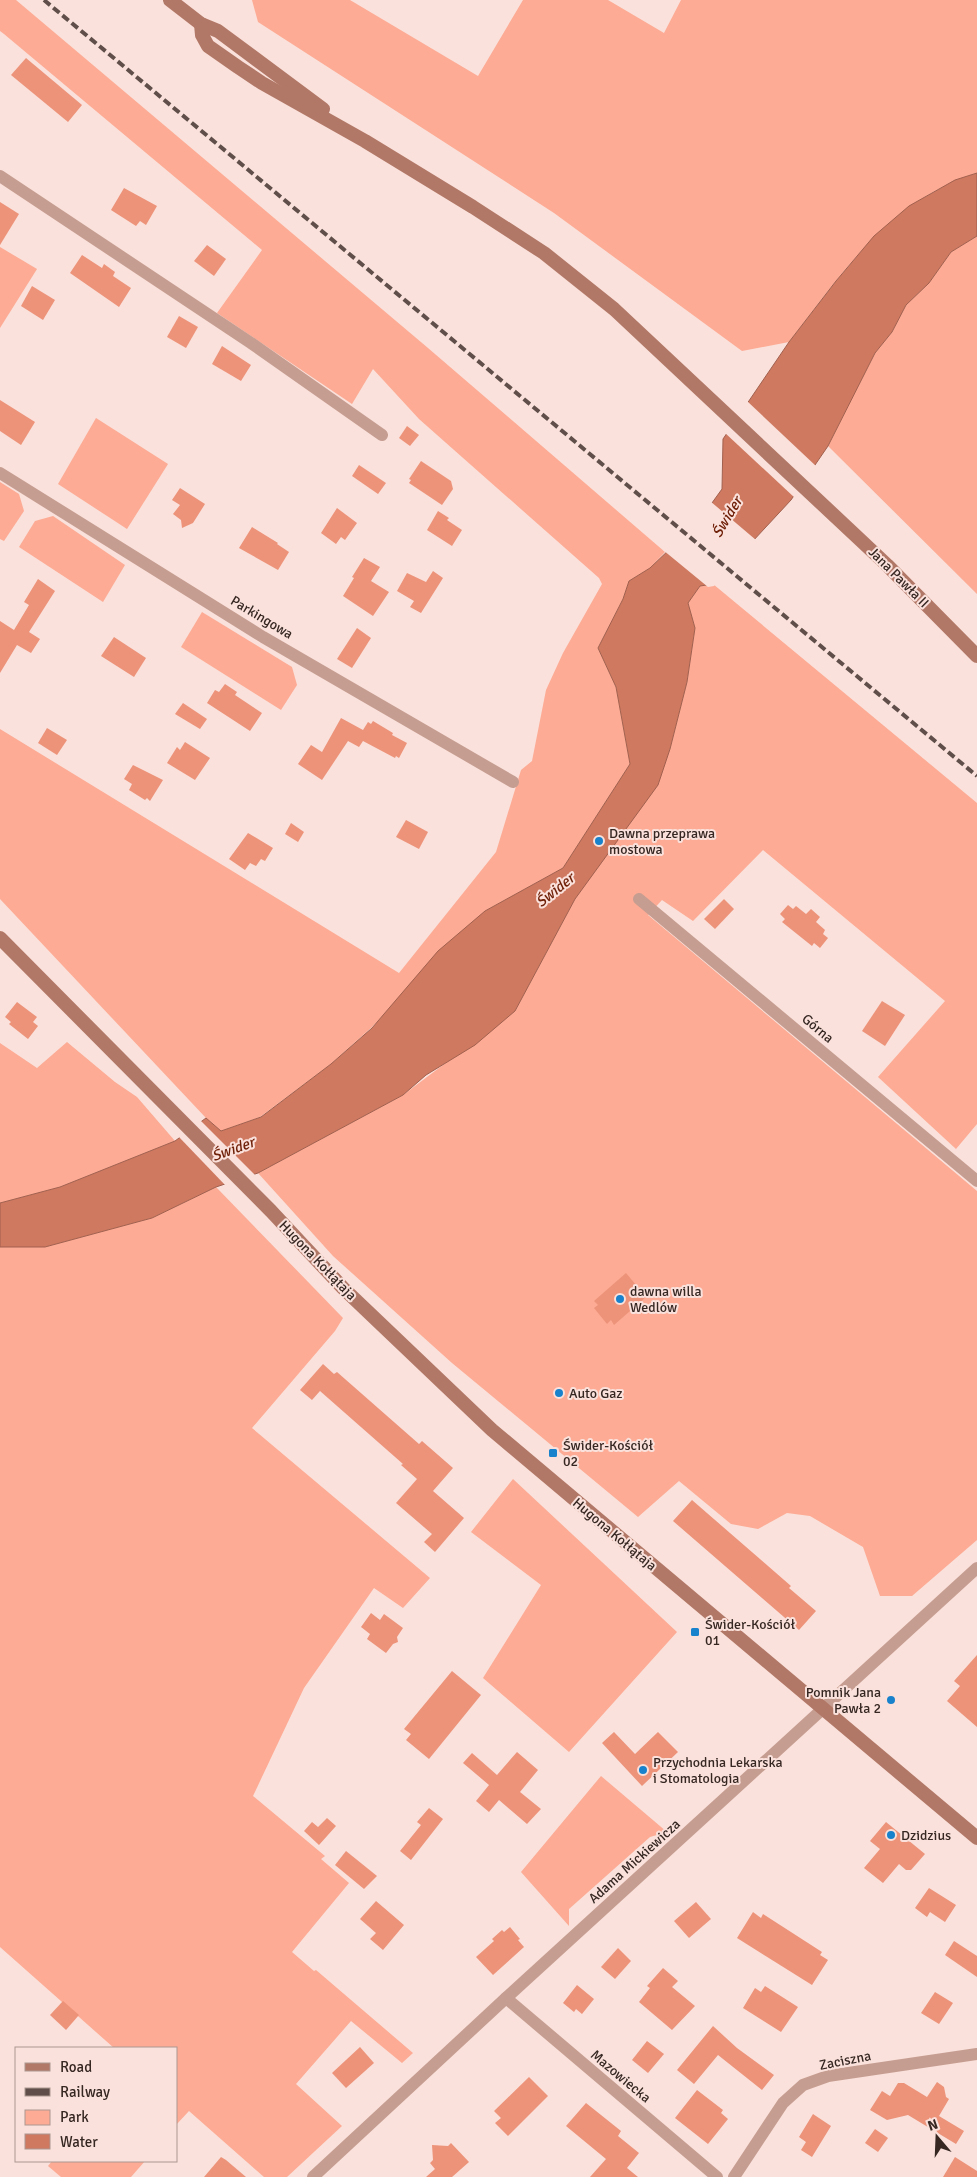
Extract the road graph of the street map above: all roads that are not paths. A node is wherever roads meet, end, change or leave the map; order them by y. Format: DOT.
graph roads {
  1 [pos="170,0"];
  2 [pos="0,176"];
  3 [pos="382,435"];
  4 [pos="0,473"];
  5 [pos="977,656"];
  6 [pos="513,782"];
  7 [pos="639,899"];
  8 [pos="0,938"];
  9 [pos="977,1181"];
  10 [pos="977,1568"];
  11 [pos="823,1708"];
  12 [pos="977,1838"];
  13 [pos="506,1998"];
  14 [pos="977,2054"];
  15 [pos="313,2177"];
  16 [pos="717,2177"];
  17 [pos="734,2177"];
  1 -- 5 [label="main road, Jana Pawła II"];
  2 -- 3 [label="street"];
  4 -- 6 [label="street, Parkingowa"];
  7 -- 9 [label="street, Górna"];
  8 -- 11 [label="main road, Hugona Kołłątaja"];
  10 -- 11 [label="street, Adama Mickiewicza"];
  11 -- 12 [label="main road, Hugona Kołłątaja"];
  11 -- 13 [label="street, Adama Mickiewicza"];
  13 -- 15 [label="street, Adama Mickiewicza"];
  13 -- 16 [label="street, Mazowiecka"];
  14 -- 17 [label="street, Zaciszna"];
}
